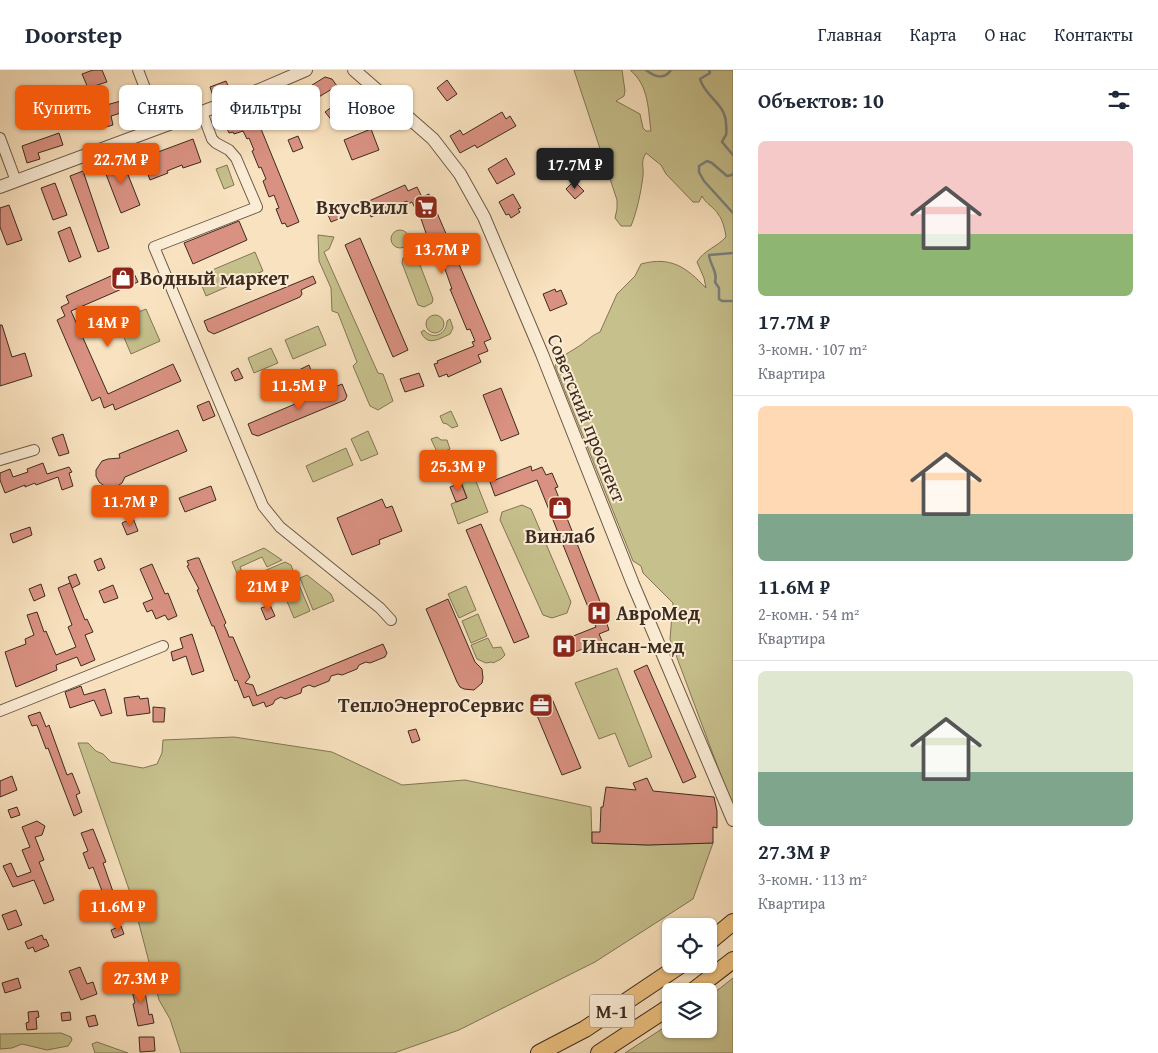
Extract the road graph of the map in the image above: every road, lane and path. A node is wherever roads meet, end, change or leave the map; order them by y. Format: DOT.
graph roads {
  1 [pos="138,70"];
  2 [pos="306,70"];
  3 [pos="354,70"];
  4 [pos="144,85"];
  5 [pos="202,112"];
  6 [pos="152,130"];
  7 [pos="0,138"];
  8 [pos="16,181"];
  9 [pos="0,187"];
  10 [pos="34,450"];
  11 [pos="0,460"];
  12 [pos="390,620"];
  13 [pos="162,646"];
  14 [pos="0,711"];
  15 [pos="732,818"];
  16 [pos="733,922"];
  17 [pos="717,935"];
  18 [pos="733,960"];
  19 [pos="669,973"];
  20 [pos="703,983"];
  21 [pos="662,1012"];
  22 [pos="539,1053"];
  23 [pos="599,1053"];
  1 -- 4 [label="street"];
  2 -- 5 [label="street"];
  3 -- 15 [label="street, Советский проспект"];
  5 -- 12 [label="street"];
  6 -- 8 [label="street"];
  7 -- 8 [label="street"];
  8 -- 9 [label="street"];
  10 -- 11 [label="street"];
  13 -- 14 [label="street"];
  16 -- 17 [label="highway"];
  18 -- 20 [label="highway"];
  19 -- 22 [label="highway, М-1"];
  21 -- 23 [label="highway, М-1"];
}
